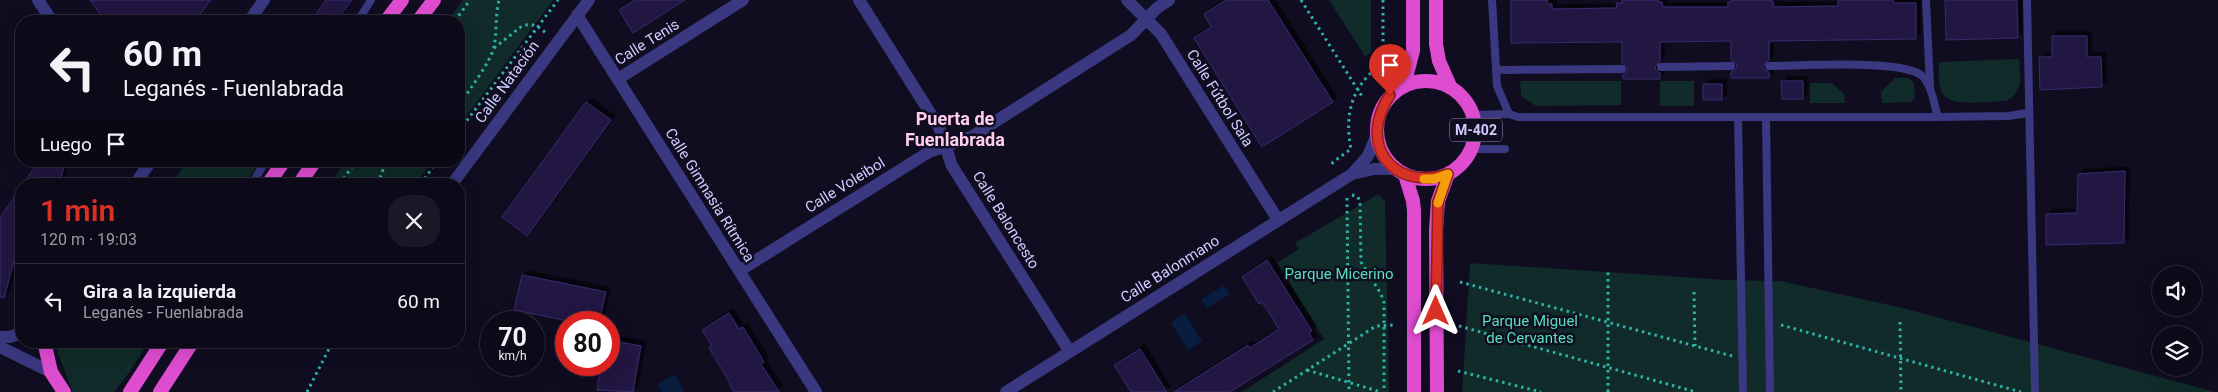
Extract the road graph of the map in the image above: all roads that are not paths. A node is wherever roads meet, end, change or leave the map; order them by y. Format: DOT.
graph roads {
  1 [pos="38,0"];
  2 [pos="264,0"];
  3 [pos="371,0"];
  4 [pos="402,0"];
  5 [pos="434,0"];
  6 [pos="589,0"];
  7 [pos="743,0"];
  8 [pos="859,0"];
  9 [pos="1127,0"];
  10 [pos="1169,0"];
  11 [pos="1412,0"];
  12 [pos="1436,0"];
  13 [pos="1492,0"];
  14 [pos="1926,0"];
  15 [pos="2027,0"];
  16 [pos="48,15"];
  17 [pos="253,15"];
  18 [pos="362,15"];
  19 [pos="391,15"];
  20 [pos="423,15"];
  21 [pos="577,15"];
  22 [pos="1147,20"];
  23 [pos="1731,66"];
  24 [pos="1769,66"];
  25 [pos="1622,68"];
  26 [pos="1661,68"];
  27 [pos="1496,70"];
  28 [pos="618,79"];
  29 [pos="1404,85"];
  30 [pos="1450,86"];
  31 [pos="1930,89"];
  32 [pos="2028,113"];
  33 [pos="1510,114"];
  34 [pos="1474,115"];
  35 [pos="1738,117"];
  36 [pos="1766,118"];
  37 [pos="1938,118"];
  38 [pos="1377,134"];
  39 [pos="946,147"];
  40 [pos="1472,149"];
  41 [pos="1505,149"];
  42 [pos="465,166"];
  43 [pos="147,167"];
  44 [pos="262,167"];
  45 [pos="280,167"];
  46 [pos="311,167"];
  47 [pos="464,167"];
  48 [pos="1400,172"];
  49 [pos="1352,174"];
  50 [pos="1448,174"];
  51 [pos="139,178"];
  52 [pos="256,178"];
  53 [pos="272,178"];
  54 [pos="303,178"];
  55 [pos="456,178"];
  56 [pos="1278,220"];
  57 [pos="739,271"];
  58 [pos="15,335"];
  59 [pos="0,336"];
  60 [pos="0,347"];
  61 [pos="46,348"];
  62 [pos="158,348"];
  63 [pos="188,348"];
  64 [pos="1070,352"];
  65 [pos="51,372"];
  66 [pos="64,392"];
  67 [pos="130,392"];
  68 [pos="160,392"];
  69 [pos="816,392"];
  70 [pos="1006,392"];
  71 [pos="1414,392"];
  72 [pos="1436,392"];
  73 [pos="1743,392"];
  74 [pos="1770,392"];
  75 [pos="2034,392"];
  1 -- 16 [label="street"];
  2 -- 17 [label="street"];
  3 -- 18 [label="lane"];
  4 -- 19 [label="highway"];
  5 -- 20 [label="highway"];
  6 -- 21 [label="street, Calle Natación"];
  7 -- 28 [label="street, Calle Tenis"];
  8 -- 39 [label="street, Calle Baloncesto"];
  9 -- 22 [label="street, Calle Fútbol Sala"];
  10 -- 22 [label="street, Calle Voleibol"];
  11 -- 29 [label="highway"];
  12 -- 30 [label="highway, M-402"];
  13 -- 27 [label="lane"];
  14 -- 31 [label="lane"];
  15 -- 32 [label="lane"];
  21 -- 28 [label="street, Calle Gimnasia Rítmica"];
  21 -- 42 [label="street, Calle Natación"];
  22 -- 39 [label="street, Calle Voleibol"];
  22 -- 56 [label="street, Calle Fútbol Sala"];
  23 -- 26 [label="lane"];
  24 -- 31 [label="lane"];
  25 -- 27 [label="lane"];
  27 -- 33 [label="lane"];
  28 -- 57 [label="street, Calle Gimnasia Rítmica"];
  29 -- 30 [label="highway"];
  29 -- 38 [label="highway"];
  30 -- 34 [label="highway, M-402"];
  31 -- 37 [label="lane"];
  32 -- 37 [label="lane"];
  32 -- 75 [label="lane"];
  33 -- 34 [label="lane"];
  33 -- 35 [label="lane"];
  34 -- 40 [label="highway, M-402"];
  35 -- 36 [label="lane"];
  35 -- 73 [label="lane"];
  36 -- 37 [label="lane"];
  36 -- 74 [label="lane"];
  38 -- 48 [label="highway"];
  38 -- 49 [label="street, Calle Balonmano"];
  39 -- 57 [label="street, Calle Voleibol"];
  39 -- 64 [label="street, Calle Baloncesto"];
  40 -- 41 [label="lane"];
  40 -- 50 [label="highway, M-402"];
  43 -- 51 [label="street"];
  44 -- 52 [label="lane"];
  45 -- 53 [label="highway"];
  46 -- 54 [label="highway"];
  47 -- 55 [label="street, Calle Natación"];
  48 -- 49 [label="street, Calle Balonmano"];
  48 -- 50 [label="highway"];
  48 -- 71 [label="highway"];
  49 -- 56 [label="street, Calle Balonmano"];
  50 -- 72 [label="highway, M-402"];
  56 -- 64 [label="street, Calle Balonmano"];
  57 -- 69 [label="street, Calle Gimnasia Rítmica"];
  58 -- 59 [label="street"];
  60 -- 65 [label="street"];
  61 -- 65 [label="highway"];
  62 -- 67 [label="highway"];
  63 -- 68 [label="highway"];
  64 -- 70 [label="street, Calle Balonmano"];
  65 -- 66 [label="highway"];
}
